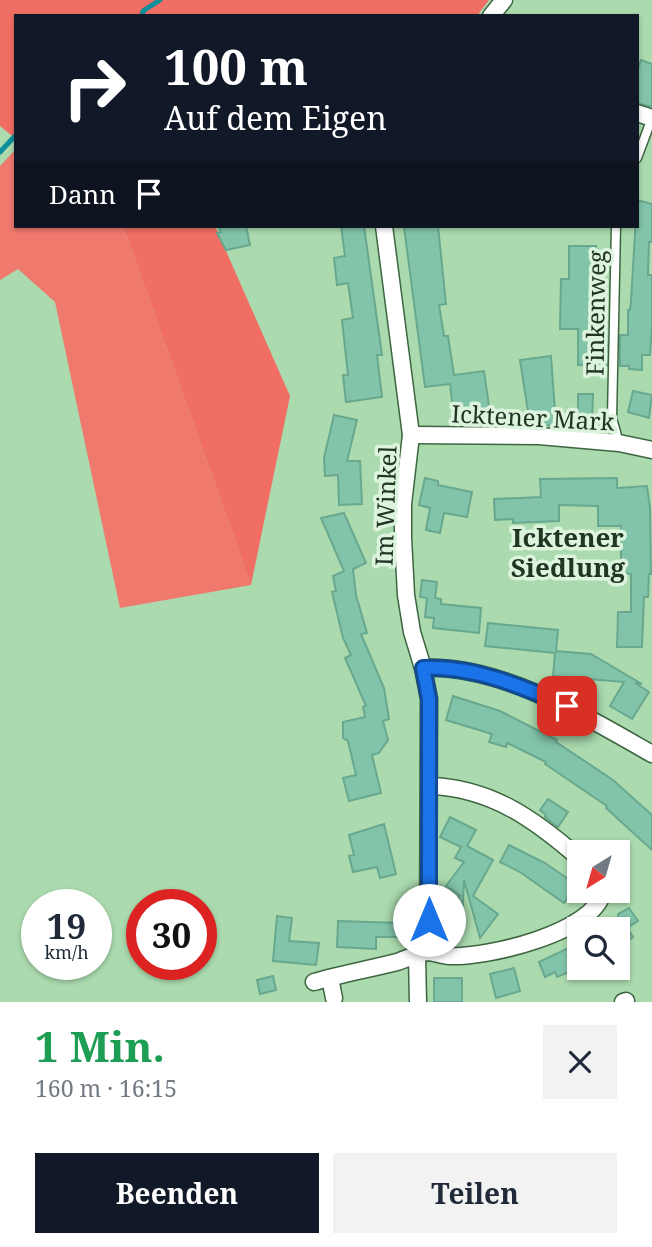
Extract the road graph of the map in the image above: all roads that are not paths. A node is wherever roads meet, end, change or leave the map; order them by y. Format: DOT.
graph roads {
  1 [pos="504,0"];
  2 [pos="493,14"];
  3 [pos="652,118"];
  4 [pos="639,153"];
  5 [pos="384,228"];
  6 [pos="616,228"];
  7 [pos="411,435"];
  8 [pos="619,443"];
  9 [pos="652,450"];
  10 [pos="423,668"];
  11 [pos="652,754"];
  12 [pos="430,786"];
  13 [pos="567,848"];
  14 [pos="598,903"];
  15 [pos="422,954"];
  16 [pos="334,998"];
  17 [pos="418,1002"];
  1 -- 2 [label="street"];
  3 -- 4 [label="lane"];
  5 -- 7 [label="street, Im Winkel"];
  6 -- 8 [label="lane, Finkenweg"];
  7 -- 8 [label="street, Icktener Mark"];
  7 -- 10 [label="street, Im Winkel"];
  8 -- 9 [label="street, Icktener Mark"];
  10 -- 11 [label="street"];
  10 -- 12 [label="street, Im Winkel"];
  12 -- 13 [label="street"];
  12 -- 15 [label="street, Im Winkel"];
  14 -- 15 [label="street"];
  15 -- 16 [label="street"];
  15 -- 17 [label="street, Im Winkel"];
}
